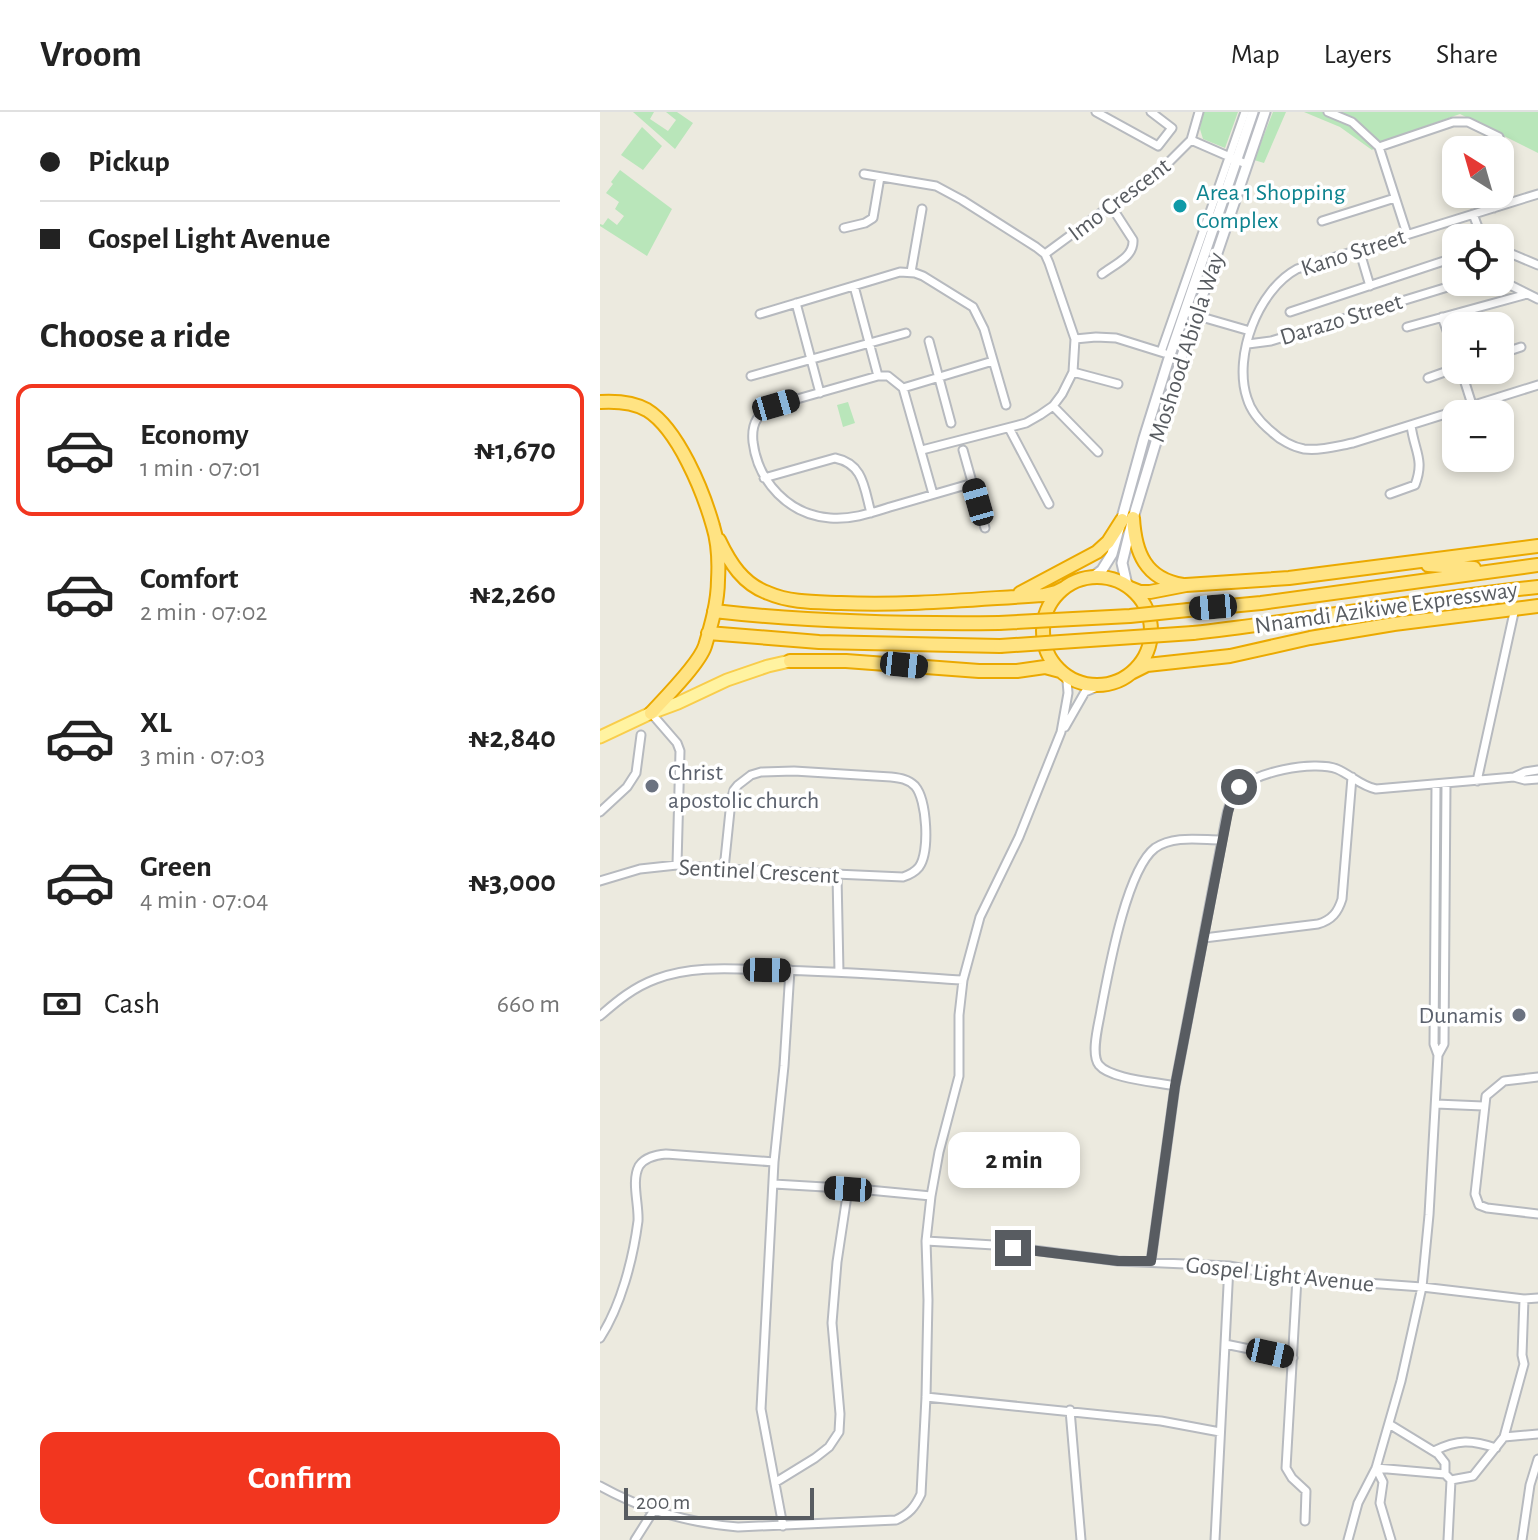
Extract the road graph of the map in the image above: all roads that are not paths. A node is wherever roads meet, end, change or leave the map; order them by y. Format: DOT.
graph roads {
  1 [pos="1096,112"];
  2 [pos="1151,112"];
  3 [pos="1199,112"];
  4 [pos="1245,112"];
  5 [pos="1253,112"];
  6 [pos="1265,112"];
  7 [pos="1328,112"];
  8 [pos="1497,136"];
  9 [pos="1191,140"];
  10 [pos="1379,147"];
  11 [pos="1237,160"];
  12 [pos="864,174"];
  13 [pos="880,177"];
  14 [pos="1538,194"];
  15 [pos="1395,198"];
  16 [pos="1514,202"];
  17 [pos="1111,206"];
  18 [pos="1494,208"];
  19 [pos="922,209"];
  20 [pos="1473,214"];
  21 [pos="1322,221"];
  22 [pos="1477,224"];
  23 [pos="844,228"];
  24 [pos="1407,234"];
  25 [pos="1359,249"];
  26 [pos="1045,254"];
  27 [pos="1514,255"];
  28 [pos="1442,262"];
  29 [pos="1538,265"];
  30 [pos="911,272"];
  31 [pos="1102,274"];
  32 [pos="854,286"];
  33 [pos="1370,286"];
  34 [pos="1514,287"];
  35 [pos="1442,289"];
  36 [pos="1527,294"];
  37 [pos="1538,299"];
  38 [pos="796,303"];
  39 [pos="1185,312"];
  40 [pos="1290,312"];
  41 [pos="1460,312"];
  42 [pos="760,314"];
  43 [pos="1196,315"];
  44 [pos="1442,317"];
  45 [pos="1407,327"];
  46 [pos="1250,331"];
  47 [pos="906,333"];
  48 [pos="1075,339"];
  49 [pos="929,341"];
  50 [pos="870,343"];
  51 [pos="1248,344"];
  52 [pos="1521,347"];
  53 [pos="1514,349"];
  54 [pos="1165,354"];
  55 [pos="812,359"];
  56 [pos="1181,359"];
  57 [pos="993,361"];
  58 [pos="1073,372"];
  59 [pos="1442,374"];
  60 [pos="751,376"];
  61 [pos="878,376"];
  62 [pos="938,377"];
  63 [pos="1428,378"];
  64 [pos="1118,384"];
  65 [pos="1538,385"];
  66 [pos="903,388"];
  67 [pos="820,393"];
  68 [pos="1500,400"];
  69 [pos="600,402"];
  70 [pos="1006,405"];
  71 [pos="1053,406"];
  72 [pos="1442,418"];
  73 [pos="951,423"];
  74 [pos="1411,425"];
  75 [pos="1009,428"];
  76 [pos="922,450"];
  77 [pos="963,450"];
  78 [pos="1098,452"];
  79 [pos="764,478"];
  80 [pos="973,483"];
  81 [pos="933,494"];
  82 [pos="1390,494"];
  83 [pos="1049,504"];
  84 [pos="871,513"];
  85 [pos="1127,519"];
  86 [pos="714,528"];
  87 [pos="985,528"];
  88 [pos="1538,546"];
  89 [pos="1401,564"];
  90 [pos="1538,565"];
  91 [pos="1501,569"];
  92 [pos="1094,576"];
  93 [pos="1186,585"];
  94 [pos="1129,586"];
  95 [pos="1538,587"];
  96 [pos="1064,588"];
  97 [pos="1476,593"];
  98 [pos="1007,597"];
  99 [pos="819,603"];
  100 [pos="1538,606"];
  101 [pos="1515,608"];
  102 [pos="714,611"];
  103 [pos="743,614"];
  104 [pos="1394,624"];
  105 [pos="708,633"];
  106 [pos="790,661"];
  107 [pos="1062,672"];
  108 [pos="1131,673"];
  109 [pos="1102,685"];
  110 [pos="651,713"];
  111 [pos="1061,732"];
  112 [pos="641,735"];
  113 [pos="600,737"];
  114 [pos="1538,770"];
  115 [pos="1352,777"];
  116 [pos="1514,777"];
  117 [pos="1538,779"];
  118 [pos="1477,781"];
  119 [pos="1446,784"];
  120 [pos="1436,785"];
  121 [pos="600,812"];
  122 [pos="1222,840"];
  123 [pos="677,865"];
  124 [pos="724,869"];
  125 [pos="837,875"];
  126 [pos="600,881"];
  127 [pos="1204,938"];
  128 [pos="790,970"];
  129 [pos="839,972"];
  130 [pos="963,980"];
  131 [pos="1434,990"];
  132 [pos="1444,990"];
  133 [pos="600,1016"];
  134 [pos="1438,1055"];
  135 [pos="1538,1077"];
  136 [pos="1175,1086"];
  137 [pos="1436,1104"];
  138 [pos="1483,1106"];
  139 [pos="774,1162"];
  140 [pos="774,1184"];
  141 [pos="848,1189"];
  142 [pos="931,1196"];
  143 [pos="1538,1214"];
  144 [pos="926,1241"];
  145 [pos="1151,1261"];
  146 [pos="1229,1266"];
  147 [pos="1297,1278"];
  148 [pos="1422,1287"];
  149 [pos="1538,1298"];
  150 [pos="1524,1299"];
  151 [pos="600,1338"];
  152 [pos="1225,1344"];
  153 [pos="1293,1358"];
  154 [pos="926,1397"];
  155 [pos="1070,1410"];
  156 [pos="1389,1424"];
  157 [pos="1220,1432"];
  158 [pos="1538,1434"];
  159 [pos="1504,1437"];
  160 [pos="1496,1448"];
  161 [pos="1434,1451"];
  162 [pos="1538,1459"];
  163 [pos="1376,1468"];
  164 [pos="1448,1477"];
  165 [pos="776,1482"];
  166 [pos="600,1486"];
  167 [pos="654,1510"];
  168 [pos="1305,1521"];
  169 [pos="783,1526"];
  170 [pos="635,1540"];
  171 [pos="1081,1540"];
  172 [pos="1215,1540"];
  173 [pos="1348,1540"];
  174 [pos="1391,1540"];
  175 [pos="1448,1540"];
  176 [pos="1522,1540"];
  1 -- 2 [label="street"];
  3 -- 9 [label="street, Imo Crescent"];
  4 -- 11 [label="street"];
  5 -- 11 [label="main road, Moshood Abiola Way"];
  6 -- 11 [label="main road, Moshood Abiola Way"];
  7 -- 10 [label="street"];
  8 -- 10 [label="street"];
  9 -- 11 [label="street, Imo Crescent"];
  9 -- 17 [label="street, Imo Crescent"];
  10 -- 15 [label="street"];
  11 -- 39 [label="main road, Moshood Abiola Way"];
  11 -- 43 [label="main road, Moshood Abiola Way"];
  11 -- 54 [label="street"];
  12 -- 13 [label="street"];
  13 -- 23 [label="street"];
  13 -- 26 [label="street"];
  14 -- 16 [label="street, Kano Street"];
  15 -- 21 [label="street"];
  15 -- 24 [label="street"];
  17 -- 26 [label="street, Imo Crescent"];
  17 -- 31 [label="street"];
  18 -- 20 [label="street, Kano Street"];
  19 -- 30 [label="street"];
  20 -- 22 [label="street"];
  20 -- 24 [label="street, Kano Street"];
  24 -- 25 [label="street, Kano Street"];
  25 -- 33 [label="street"];
  25 -- 46 [label="street, Kano Street"];
  26 -- 48 [label="street"];
  27 -- 29 [label="street"];
  28 -- 33 [label="street"];
  30 -- 32 [label="street"];
  30 -- 57 [label="street"];
  32 -- 38 [label="street"];
  32 -- 50 [label="street"];
  33 -- 40 [label="street"];
  34 -- 36 [label="street"];
  35 -- 51 [label="street, Darazo Street"];
  36 -- 37 [label="street"];
  36 -- 41 [label="street"];
  38 -- 42 [label="street"];
  38 -- 55 [label="street"];
  39 -- 43 [label="street"];
  39 -- 54 [label="main road, Moshood Abiola Way"];
  43 -- 46 [label="street"];
  43 -- 56 [label="main road, Moshood Abiola Way"];
  44 -- 45 [label="street"];
  46 -- 51 [label="street, Kano Street"];
  47 -- 50 [label="street"];
  48 -- 54 [label="street"];
  48 -- 58 [label="street"];
  49 -- 62 [label="street"];
  50 -- 55 [label="street"];
  50 -- 61 [label="street"];
  51 -- 74 [label="street, Kano Street"];
  52 -- 53 [label="street"];
  54 -- 56 [label="street"];
  54 -- 85 [label="main road, Moshood Abiola Way"];
  55 -- 60 [label="street"];
  55 -- 67 [label="street"];
  56 -- 85 [label="main road, Moshood Abiola Way"];
  57 -- 62 [label="street"];
  57 -- 70 [label="street"];
  58 -- 64 [label="street"];
  58 -- 71 [label="street"];
  59 -- 63 [label="street"];
  61 -- 66 [label="street"];
  61 -- 67 [label="street"];
  62 -- 66 [label="street"];
  62 -- 73 [label="street"];
  65 -- 68 [label="street, Kano Street"];
  66 -- 76 [label="street"];
  67 -- 79 [label="street"];
  69 -- 86 [label="highway"];
  71 -- 75 [label="street"];
  71 -- 78 [label="street"];
  72 -- 74 [label="street, Kano Street"];
  74 -- 82 [label="street"];
  75 -- 76 [label="street"];
  75 -- 83 [label="street"];
  76 -- 81 [label="street"];
  77 -- 80 [label="street"];
  79 -- 84 [label="street"];
  79 -- 84 [label="street"];
  80 -- 81 [label="street"];
  80 -- 87 [label="street"];
  81 -- 84 [label="street"];
  85 -- 92 [label="main road, Moshood Abiola Way"];
  85 -- 93 [label="highway"];
  85 -- 94 [label="main road, Moshood Abiola Way"];
  85 -- 98 [label="highway"];
  86 -- 99 [label="highway"];
  86 -- 102 [label="highway"];
  88 -- 89 [label="highway, Nnamdi Azikiwe Expressway"];
  89 -- 91 [label="highway"];
  89 -- 93 [label="highway, Nnamdi Azikiwe Expressway"];
  90 -- 91 [label="highway, Nnamdi Azikiwe Expressway"];
  91 -- 103 [label="highway, Nnamdi Azikiwe Expressway, bridge"];
  92 -- 94 [label="highway"];
  92 -- 96 [label="highway"];
  93 -- 94 [label="highway, Nnamdi Azikiwe Expressway"];
  94 -- 108 [label="highway"];
  95 -- 97 [label="highway, Nnamdi Azikiwe Expressway"];
  96 -- 98 [label="highway"];
  96 -- 107 [label="highway"];
  97 -- 104 [label="highway"];
  97 -- 105 [label="highway, Nnamdi Azikiwe Expressway, bridge"];
  98 -- 99 [label="highway"];
  99 -- 103 [label="highway"];
  100 -- 101 [label="highway, Nnamdi Azikiwe Expressway"];
  101 -- 104 [label="highway, Nnamdi Azikiwe Expressway"];
  101 -- 118 [label="street"];
  102 -- 103 [label="highway, Nnamdi Azikiwe Expressway"];
  102 -- 105 [label="highway"];
  104 -- 108 [label="highway, Nnamdi Azikiwe Expressway"];
  105 -- 110 [label="highway"];
  106 -- 107 [label="highway"];
  106 -- 110 [label="main road"];
  107 -- 109 [label="highway"];
  107 -- 111 [label="street"];
  108 -- 109 [label="highway"];
  109 -- 111 [label="street"];
  110 -- 113 [label="main road"];
  110 -- 123 [label="street"];
  111 -- 130 [label="street"];
  112 -- 121 [label="street"];
  114 -- 116 [label="street"];
  115 -- 120 [label="street"];
  115 -- 122 [label="street"];
  115 -- 127 [label="street"];
  116 -- 117 [label="street"];
  116 -- 118 [label="street"];
  118 -- 119 [label="street"];
  119 -- 120 [label="street"];
  119 -- 132 [label="street"];
  120 -- 131 [label="street"];
  122 -- 127 [label="street"];
  122 -- 136 [label="street"];
  123 -- 124 [label="street, Sentinel Crescent"];
  123 -- 126 [label="street, Sentinel Crescent"];
  124 -- 125 [label="street, Sentinel Crescent"];
  124 -- 125 [label="street, Sentinel Crescent"];
  125 -- 129 [label="street"];
  127 -- 136 [label="street"];
  128 -- 129 [label="street"];
  128 -- 133 [label="street"];
  128 -- 139 [label="street"];
  129 -- 130 [label="street"];
  130 -- 142 [label="street"];
  131 -- 132 [label="street"];
  131 -- 134 [label="street"];
  132 -- 134 [label="street"];
  134 -- 137 [label="street"];
  135 -- 138 [label="street"];
  136 -- 145 [label="street"];
  137 -- 138 [label="street"];
  137 -- 148 [label="street"];
  138 -- 143 [label="street"];
  139 -- 140 [label="street"];
  139 -- 151 [label="street"];
  140 -- 141 [label="street"];
  140 -- 165 [label="street"];
  141 -- 142 [label="street"];
  141 -- 165 [label="street"];
  142 -- 144 [label="street"];
  144 -- 145 [label="street, Gospel Light Avenue"];
  144 -- 154 [label="street"];
  145 -- 146 [label="street, Gospel Light Avenue"];
  146 -- 147 [label="street, Gospel Light Avenue"];
  146 -- 152 [label="street"];
  147 -- 148 [label="street, Gospel Light Avenue"];
  147 -- 153 [label="street"];
  148 -- 150 [label="street, Gospel Light Avenue"];
  148 -- 156 [label="street"];
  149 -- 150 [label="street, Gospel Light Avenue"];
  150 -- 159 [label="street"];
  152 -- 153 [label="street"];
  152 -- 157 [label="street"];
  153 -- 168 [label="street"];
  154 -- 155 [label="street"];
  154 -- 169 [label="street"];
  155 -- 157 [label="street"];
  155 -- 171 [label="street"];
  156 -- 161 [label="street"];
  156 -- 163 [label="street"];
  157 -- 172 [label="street"];
  158 -- 159 [label="street"];
  159 -- 160 [label="street"];
  160 -- 161 [label="street"];
  160 -- 164 [label="street"];
  161 -- 164 [label="street"];
  162 -- 176 [label="street"];
  163 -- 164 [label="street"];
  163 -- 173 [label="street"];
  163 -- 174 [label="street"];
  164 -- 175 [label="street"];
  165 -- 169 [label="street"];
  166 -- 167 [label="street"];
  167 -- 169 [label="street"];
  167 -- 170 [label="street"];
}
